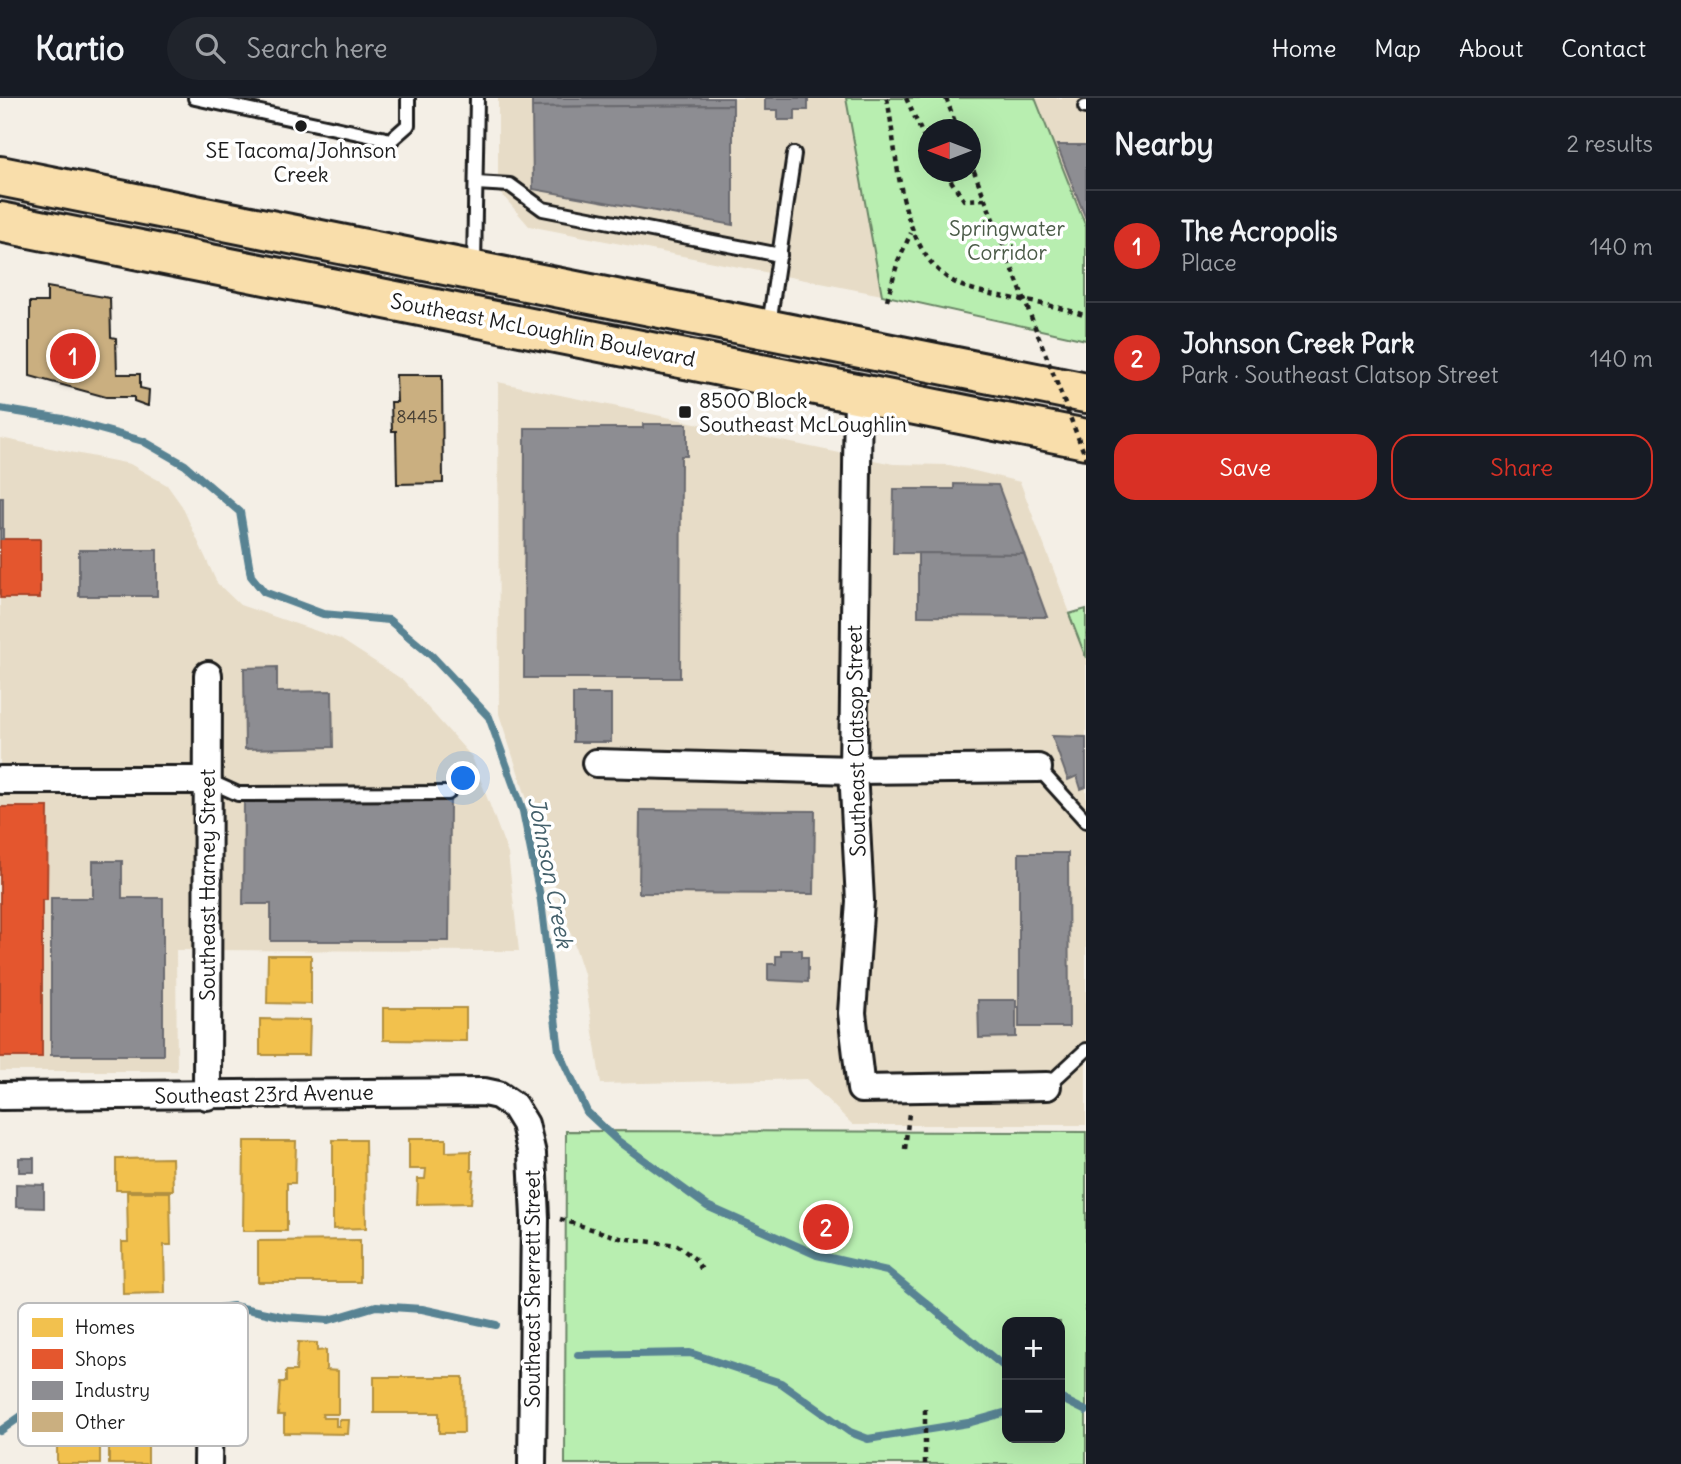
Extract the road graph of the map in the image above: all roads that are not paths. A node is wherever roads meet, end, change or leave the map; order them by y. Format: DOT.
graph roads {
  1 [pos="195,98"];
  2 [pos="408,98"];
  3 [pos="477,98"];
  4 [pos="794,154"];
  5 [pos="0,176"];
  6 [pos="476,183"];
  7 [pos="0,222"];
  8 [pos="780,255"];
  9 [pos="474,270"];
  10 [pos="769,329"];
  11 [pos="858,393"];
  12 [pos="1086,393"];
  13 [pos="1086,439"];
  14 [pos="208,675"];
  15 [pos="596,763"];
  16 [pos="1038,768"];
  17 [pos="853,770"];
  18 [pos="0,780"];
  19 [pos="206,780"];
  20 [pos="448,793"];
  21 [pos="1086,821"];
  22 [pos="1086,1050"];
  23 [pos="1047,1086"];
  24 [pos="0,1096"];
  25 [pos="206,1096"];
  26 [pos="521,1115"];
  27 [pos="208,1446"];
  28 [pos="208,1464"];
  29 [pos="532,1464"];
  1 -- 2 [label="lane"];
  3 -- 6 [label="lane"];
  4 -- 8 [label="lane"];
  5 -- 9 [label="highway"];
  6 -- 8 [label="lane"];
  6 -- 9 [label="lane"];
  7 -- 11 [label="highway, Southeast McLoughlin Boulevard"];
  8 -- 10 [label="lane"];
  9 -- 10 [label="highway"];
  10 -- 12 [label="highway"];
  11 -- 13 [label="highway, Southeast McLoughlin Boulevard"];
  11 -- 17 [label="street, Southeast Clatsop Street"];
  14 -- 19 [label="street, Southeast Harney Street"];
  15 -- 17 [label="street"];
  16 -- 17 [label="street"];
  16 -- 21 [label="lane"];
  17 -- 23 [label="street, Southeast Clatsop Street"];
  18 -- 19 [label="street"];
  19 -- 20 [label="lane"];
  19 -- 25 [label="street, Southeast Harney Street"];
  22 -- 23 [label="lane"];
  24 -- 25 [label="street, Southeast 23rd Avenue"];
  25 -- 26 [label="street, Southeast 23rd Avenue"];
  26 -- 29 [label="street, Southeast Sherrett Street"];
  27 -- 28 [label="street"];
}
